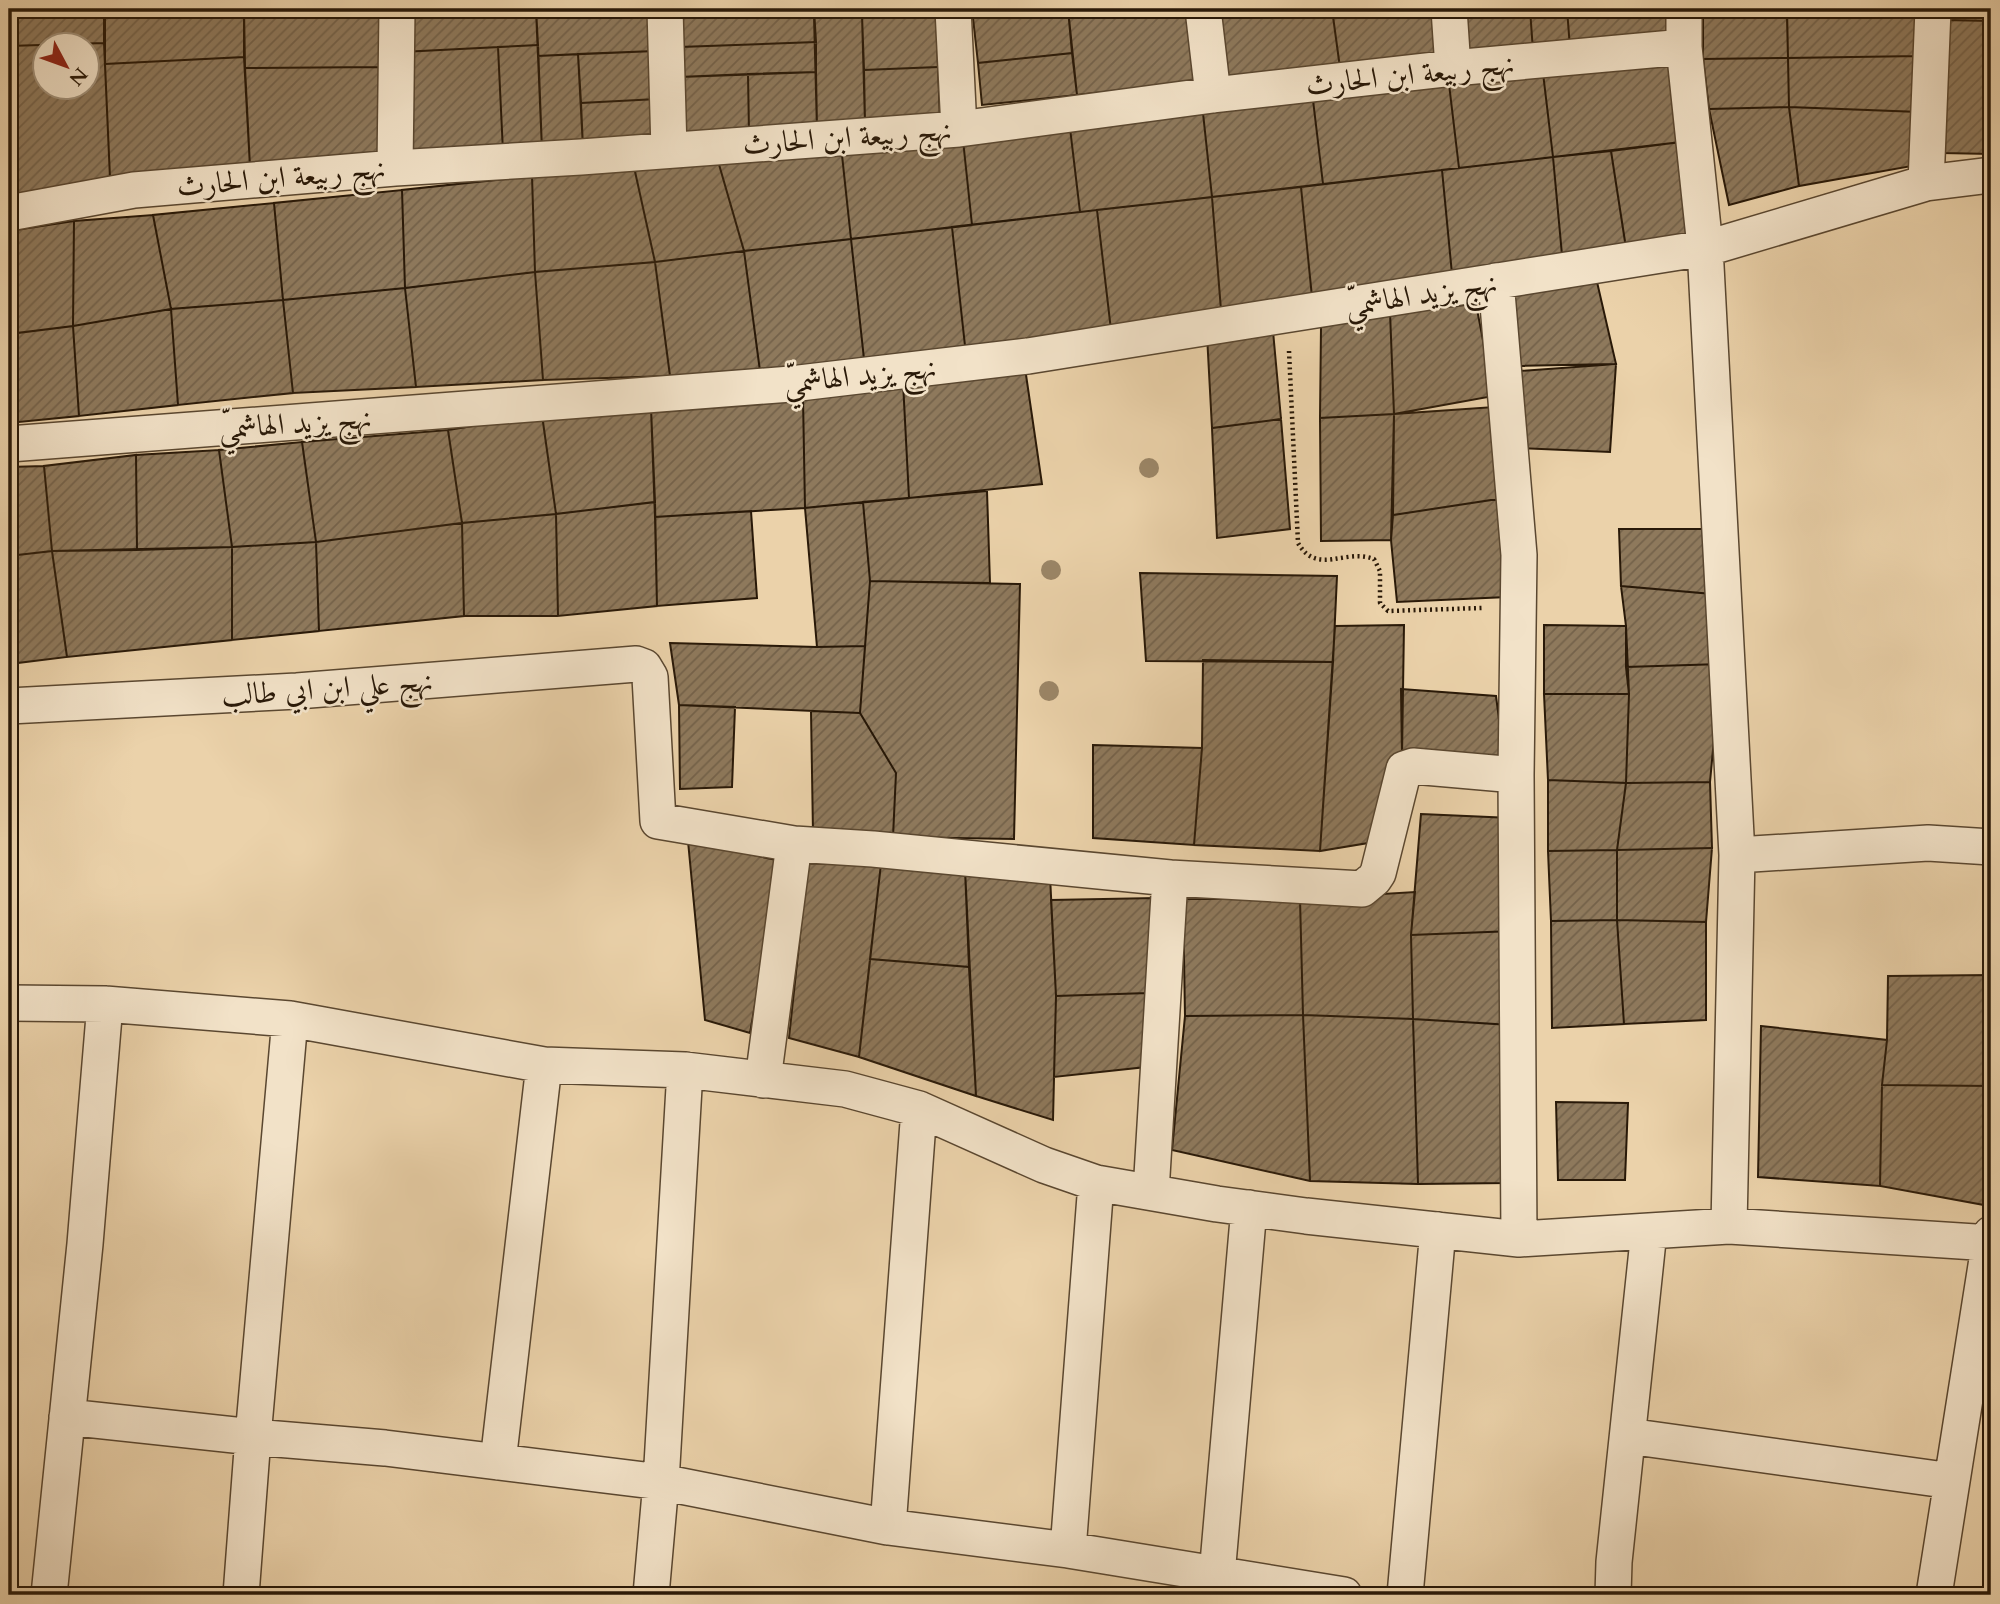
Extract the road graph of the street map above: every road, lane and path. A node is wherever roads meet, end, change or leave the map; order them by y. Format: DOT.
graph roads {
  1 [pos="397,9"];
  2 [pos="665,9"];
  3 [pos="953,9"];
  4 [pos="1203,9"];
  5 [pos="1449,9"];
  6 [pos="1684,9"];
  7 [pos="1933,9"];
  8 [pos="1684,47"];
  9 [pos="1453,68"];
  10 [pos="1213,95"];
  11 [pos="959,129"];
  12 [pos="669,150"];
  13 [pos="395,168"];
  14 [pos="1991,175"];
  15 [pos="1926,183"];
  16 [pos="9,213"];
  17 [pos="1705,247"];
  18 [pos="1496,281"];
  19 [pos="1287,316"];
  20 [pos="9,444"];
  21 [pos="1518,607"];
  22 [pos="9,706"];
  23 [pos="1516,775"];
  24 [pos="794,844"];
  25 [pos="1991,847"];
  26 [pos="1737,855"];
  27 [pos="1170,878"];
  28 [pos="9,1003"];
  29 [pos="105,1004"];
  30 [pos="290,1019"];
  31 [pos="544,1065"];
  32 [pos="685,1070"];
  33 [pos="762,1080"];
  34 [pos="919,1109"];
  35 [pos="1096,1183"];
  36 [pos="1151,1192"];
  37 [pos="1249,1208"];
  38 [pos="1729,1226"];
  39 [pos="1438,1230"];
  40 [pos="1649,1231"];
  41 [pos="1991,1234"];
  42 [pos="1518,1239"];
  43 [pos="1991,1243"];
  44 [pos="67,1417"];
  45 [pos="1628,1436"];
  46 [pos="253,1437"];
  47 [pos="498,1462"];
  48 [pos="1952,1481"];
  49 [pos="661,1482"];
  50 [pos="888,1527"];
  51 [pos="1068,1550"];
  52 [pos="1217,1575"];
  53 [pos="49,1595"];
  54 [pos="242,1595"];
  55 [pos="651,1595"];
  56 [pos="1344,1595"];
  57 [pos="1405,1595"];
  58 [pos="1613,1595"];
  59 [pos="1934,1595"];
  1 -- 13 [label="street"];
  2 -- 12 [label="street"];
  3 -- 11 [label="street"];
  4 -- 10 [label="street"];
  5 -- 9 [label="street"];
  6 -- 8 [label="street"];
  7 -- 15 [label="street"];
  8 -- 9 [label="street, نهج ربيعة ابن الحارث"];
  8 -- 17 [label="street"];
  9 -- 10 [label="street, نهج ربيعة ابن الحارث"];
  10 -- 11 [label="street, نهج ربيعة ابن الحارث"];
  11 -- 12 [label="street, نهج ربيعة ابن الحارث"];
  12 -- 13 [label="street, نهج ربيعة ابن الحارث"];
  13 -- 16 [label="street, نهج ربيعة ابن الحارث"];
  14 -- 15 [label="street, نهج يزيد الهاشميّ"];
  15 -- 17 [label="street, نهج يزيد الهاشميّ"];
  17 -- 18 [label="street, نهج يزيد الهاشميّ"];
  17 -- 26 [label="street"];
  18 -- 19 [label="street, نهج يزيد الهاشميّ"];
  18 -- 21 [label="street"];
  19 -- 20 [label="street, نهج يزيد الهاشميّ"];
  19 -- 21 [label="path"];
  21 -- 23 [label="street"];
  22 -- 24 [label="street, نهج علي ابن ابي طالب"];
  23 -- 27 [label="street"];
  23 -- 42 [label="street"];
  24 -- 27 [label="street"];
  24 -- 33 [label="street"];
  25 -- 26 [label="street"];
  26 -- 38 [label="street"];
  27 -- 36 [label="street"];
  28 -- 29 [label="street"];
  29 -- 30 [label="street"];
  29 -- 44 [label="street"];
  30 -- 31 [label="street"];
  30 -- 46 [label="street"];
  31 -- 32 [label="street"];
  31 -- 47 [label="street"];
  32 -- 33 [label="street"];
  32 -- 49 [label="street"];
  33 -- 34 [label="street"];
  34 -- 35 [label="street"];
  34 -- 50 [label="street"];
  35 -- 36 [label="street"];
  35 -- 51 [label="street"];
  36 -- 37 [label="street"];
  37 -- 39 [label="street"];
  37 -- 52 [label="street"];
  38 -- 40 [label="street"];
  38 -- 43 [label="street"];
  39 -- 42 [label="street"];
  39 -- 57 [label="street"];
  40 -- 42 [label="street"];
  40 -- 45 [label="street"];
  41 -- 43 [label="street"];
  43 -- 48 [label="street"];
  44 -- 46 [label="street"];
  44 -- 53 [label="street"];
  45 -- 48 [label="street"];
  45 -- 58 [label="street"];
  46 -- 47 [label="street"];
  46 -- 54 [label="street"];
  47 -- 49 [label="street"];
  48 -- 59 [label="street"];
  49 -- 50 [label="street"];
  49 -- 55 [label="street"];
  50 -- 51 [label="street"];
  51 -- 52 [label="street"];
  52 -- 56 [label="street"];
}
